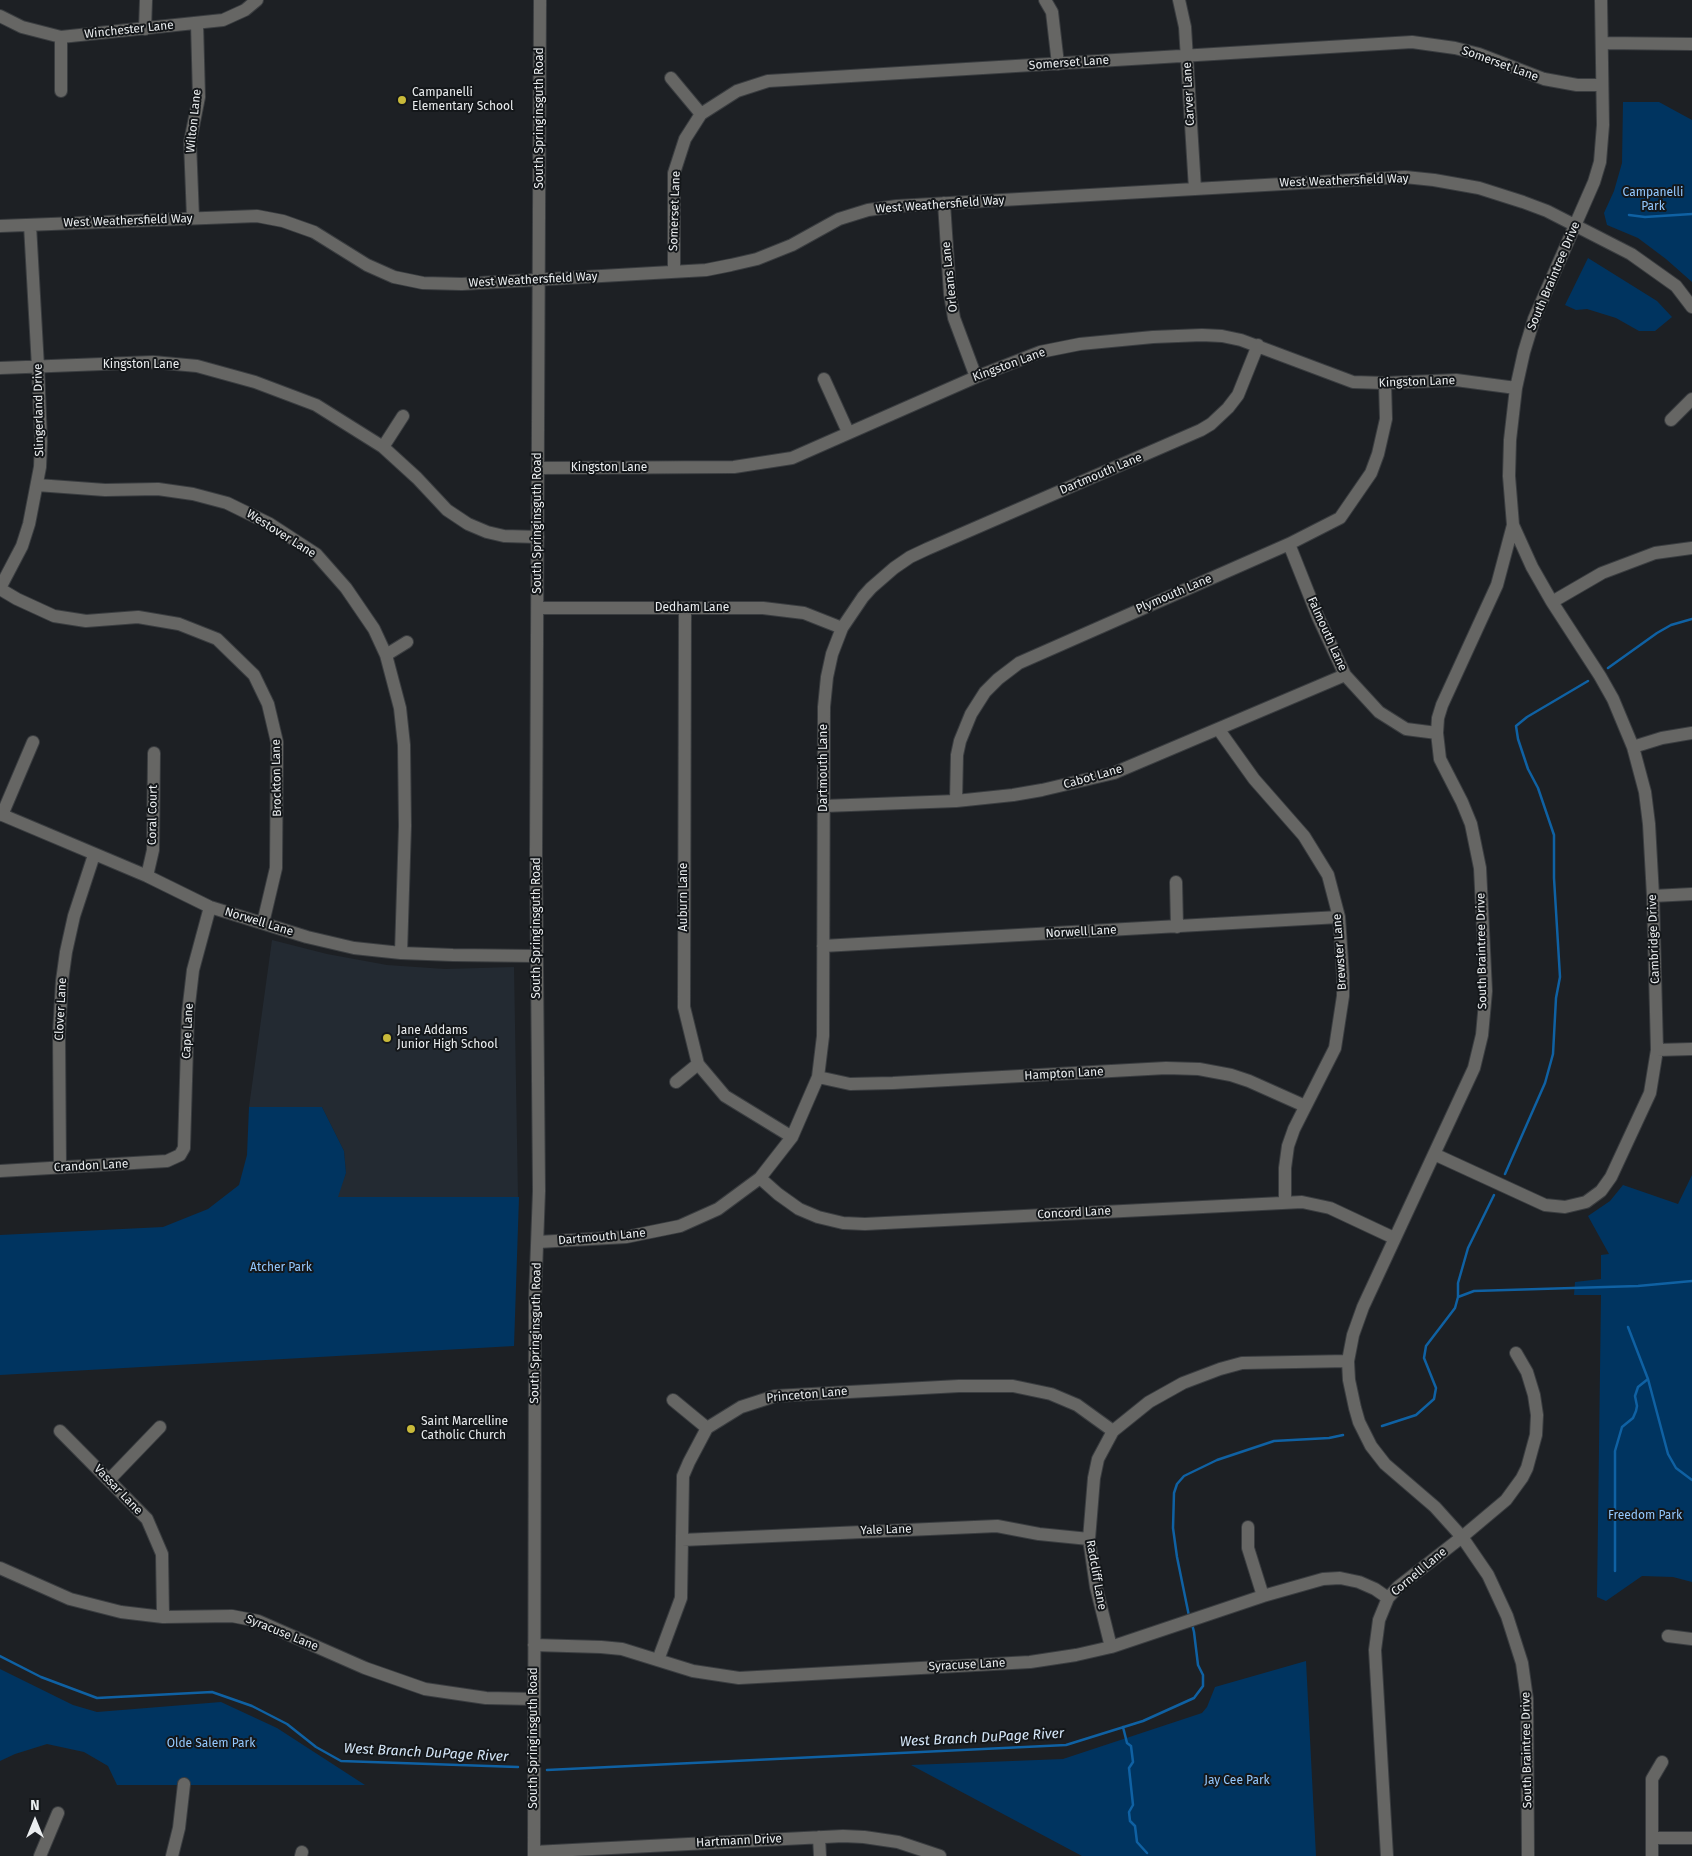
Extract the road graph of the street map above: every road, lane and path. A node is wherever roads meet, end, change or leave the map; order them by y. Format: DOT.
graph roads {
  1 [pos="146,0"];
  2 [pos="257,0"];
  3 [pos="540,0"];
  4 [pos="1045,0"];
  5 [pos="1179,0"];
  6 [pos="1601,0"];
  7 [pos="0,16"];
  8 [pos="197,23"];
  9 [pos="145,29"];
  10 [pos="61,37"];
  11 [pos="1602,43"];
  12 [pos="1692,44"];
  13 [pos="1187,55"];
  14 [pos="1058,64"];
  15 [pos="671,78"];
  16 [pos="1602,85"];
  17 [pos="61,91"];
  18 [pos="701,114"];
  19 [pos="1195,189"];
  20 [pos="944,204"];
  21 [pos="193,218"];
  22 [pos="30,225"];
  23 [pos="0,226"];
  24 [pos="1575,226"];
  25 [pos="674,271"];
  26 [pos="540,280"];
  27 [pos="1692,307"];
  28 [pos="1258,345"];
  29 [pos="38,367"];
  30 [pos="0,368"];
  31 [pos="976,377"];
  32 [pos="824,379"];
  33 [pos="1385,383"];
  34 [pos="1516,388"];
  35 [pos="1692,399"];
  36 [pos="403,416"];
  37 [pos="1671,420"];
  38 [pos="848,432"];
  39 [pos="383,447"];
  40 [pos="539,468"];
  41 [pos="38,485"];
  42 [pos="1513,525"];
  43 [pos="538,537"];
  44 [pos="1290,544"];
  45 [pos="1692,548"];
  46 [pos="0,588"];
  47 [pos="1552,602"];
  48 [pos="538,608"];
  49 [pos="685,608"];
  50 [pos="842,628"];
  51 [pos="407,642"];
  52 [pos="386,655"];
  53 [pos="1345,675"];
  54 [pos="1219,730"];
  55 [pos="1437,733"];
  56 [pos="1692,733"];
  57 [pos="33,742"];
  58 [pos="1633,748"];
  59 [pos="154,753"];
  60 [pos="956,800"];
  61 [pos="824,806"];
  62 [pos="1,815"];
  63 [pos="94,855"];
  64 [pos="147,876"];
  65 [pos="1176,882"];
  66 [pos="1692,894"];
  67 [pos="1653,896"];
  68 [pos="210,907"];
  69 [pos="1339,916"];
  70 [pos="263,923"];
  71 [pos="1177,927"];
  72 [pos="824,946"];
  73 [pos="401,953"];
  74 [pos="537,956"];
  75 [pos="1692,1049"];
  76 [pos="1657,1050"];
  77 [pos="698,1064"];
  78 [pos="818,1077"];
  79 [pos="676,1082"];
  80 [pos="1305,1106"];
  81 [pos="792,1137"];
  82 [pos="1434,1154"];
  83 [pos="180,1155"];
  84 [pos="60,1167"];
  85 [pos="0,1170"];
  86 [pos="760,1178"];
  87 [pos="1285,1202"];
  88 [pos="1394,1238"];
  89 [pos="538,1242"];
  90 [pos="1516,1353"];
  91 [pos="1348,1362"];
  92 [pos="673,1400"];
  93 [pos="160,1428"];
  94 [pos="708,1428"];
  95 [pos="1114,1430"];
  96 [pos="60,1431"];
  97 [pos="109,1480"];
  98 [pos="1248,1527"];
  99 [pos="1462,1537"];
  100 [pos="1089,1539"];
  101 [pos="682,1540"];
  102 [pos="0,1568"];
  103 [pos="1263,1596"];
  104 [pos="1388,1598"];
  105 [pos="163,1617"];
  106 [pos="1668,1636"];
  107 [pos="1692,1639"];
  108 [pos="534,1645"];
  109 [pos="1111,1647"];
  110 [pos="658,1660"];
  111 [pos="534,1698"];
  112 [pos="1662,1762"];
  113 [pos="184,1784"];
  114 [pos="58,1813"];
  115 [pos="819,1837"];
  116 [pos="1652,1838"];
  117 [pos="1692,1838"];
  118 [pos="680,1850"];
  119 [pos="534,1854"];
  120 [pos="40,1856"];
  121 [pos="172,1856"];
  122 [pos="820,1856"];
  123 [pos="940,1856"];
  124 [pos="1386,1856"];
  125 [pos="1528,1856"];
  126 [pos="1652,1856"];
  1 -- 9 [label="street"];
  2 -- 8 [label="street, Winchester Lane"];
  3 -- 26 [label="street, South Springinsguth Road"];
  4 -- 14 [label="street"];
  5 -- 13 [label="street, Carver Lane"];
  6 -- 11 [label="street, South Braintree Drive"];
  7 -- 10 [label="street, Winchester Lane"];
  8 -- 9 [label="street, Winchester Lane"];
  8 -- 21 [label="street, Wilton Lane"];
  9 -- 10 [label="street, Winchester Lane"];
  10 -- 17 [label="street"];
  11 -- 12 [label="street"];
  11 -- 16 [label="street, South Braintree Drive"];
  13 -- 14 [label="street, Somerset Lane"];
  13 -- 16 [label="street, Somerset Lane"];
  13 -- 19 [label="street, Carver Lane"];
  14 -- 18 [label="street, Somerset Lane"];
  15 -- 18 [label="street"];
  16 -- 24 [label="street, South Braintree Drive"];
  18 -- 25 [label="street, Somerset Lane"];
  19 -- 20 [label="street, West Weathersfield Way"];
  19 -- 24 [label="street, West Weathersfield Way"];
  20 -- 25 [label="street, West Weathersfield Way"];
  20 -- 31 [label="street, Orleans Lane"];
  21 -- 22 [label="street, West Weathersfield Way"];
  21 -- 26 [label="street, West Weathersfield Way"];
  22 -- 23 [label="street, West Weathersfield Way"];
  22 -- 29 [label="street, Slingerland Drive"];
  24 -- 27 [label="street, West Weathersfield Way"];
  24 -- 34 [label="street, South Braintree Drive"];
  25 -- 26 [label="street, West Weathersfield Way"];
  26 -- 40 [label="street, South Springinsguth Road"];
  28 -- 31 [label="street, Kingston Lane"];
  28 -- 33 [label="street, Kingston Lane"];
  28 -- 50 [label="street, Dartmouth Lane"];
  29 -- 30 [label="street, Kingston Lane"];
  29 -- 39 [label="street, Kingston Lane"];
  29 -- 41 [label="street, Slingerland Drive"];
  31 -- 38 [label="street, Kingston Lane"];
  32 -- 38 [label="street"];
  33 -- 34 [label="street, Kingston Lane"];
  33 -- 44 [label="street, Plymouth Lane"];
  34 -- 42 [label="street, South Braintree Drive"];
  35 -- 37 [label="street"];
  36 -- 39 [label="street"];
  38 -- 40 [label="street, Kingston Lane"];
  39 -- 43 [label="street, Kingston Lane"];
  40 -- 43 [label="street, South Springinsguth Road"];
  41 -- 46 [label="street, Slingerland Drive"];
  41 -- 52 [label="street, Westover Lane"];
  42 -- 47 [label="street, Cambridge Drive"];
  42 -- 55 [label="street, South Braintree Drive"];
  43 -- 48 [label="street, South Springinsguth Road"];
  44 -- 53 [label="street, Falmouth Lane"];
  44 -- 60 [label="street, Plymouth Lane"];
  45 -- 47 [label="street"];
  46 -- 70 [label="street, Brockton Lane"];
  47 -- 58 [label="street, Cambridge Drive"];
  48 -- 49 [label="street, Dedham Lane"];
  48 -- 74 [label="street, South Springinsguth Road"];
  49 -- 50 [label="street, Dedham Lane"];
  49 -- 77 [label="street, Auburn Lane"];
  50 -- 61 [label="street, Dartmouth Lane"];
  51 -- 52 [label="street"];
  52 -- 73 [label="street, Westover Lane"];
  53 -- 54 [label="street, Cabot Lane"];
  53 -- 55 [label="street, Falmouth Lane"];
  54 -- 60 [label="street, Cabot Lane"];
  54 -- 69 [label="street, Brewster Lane"];
  55 -- 82 [label="street, South Braintree Drive"];
  56 -- 58 [label="street"];
  57 -- 62 [label="street"];
  58 -- 67 [label="street, Cambridge Drive"];
  59 -- 64 [label="street, Coral Court"];
  60 -- 61 [label="street, Cabot Lane"];
  61 -- 72 [label="street, Dartmouth Lane"];
  62 -- 63 [label="street, Norwell Lane"];
  63 -- 64 [label="street, Norwell Lane"];
  63 -- 84 [label="street, Clover Lane"];
  64 -- 68 [label="street, Norwell Lane"];
  65 -- 71 [label="street"];
  66 -- 67 [label="street"];
  67 -- 76 [label="street, Cambridge Drive"];
  68 -- 70 [label="street, Norwell Lane"];
  68 -- 83 [label="street, Cape Lane"];
  69 -- 71 [label="street, Norwell Lane"];
  69 -- 80 [label="street, Brewster Lane"];
  70 -- 73 [label="street, Norwell Lane"];
  71 -- 72 [label="street, Norwell Lane"];
  72 -- 78 [label="street, Dartmouth Lane"];
  73 -- 74 [label="street, Norwell Lane"];
  74 -- 89 [label="street, South Springinsguth Road"];
  75 -- 76 [label="street"];
  76 -- 82 [label="street, Cambridge Drive"];
  77 -- 79 [label="street"];
  77 -- 81 [label="street, Auburn Lane"];
  78 -- 80 [label="street, Hampton Lane"];
  78 -- 81 [label="street, Dartmouth Lane"];
  80 -- 87 [label="street, Brewster Lane"];
  81 -- 86 [label="street, Dartmouth Lane"];
  82 -- 88 [label="street, South Braintree Drive"];
  83 -- 84 [label="street, Crandon Lane"];
  84 -- 85 [label="street, Crandon Lane"];
  86 -- 87 [label="street, Concord Lane"];
  86 -- 89 [label="street, Dartmouth Lane"];
  87 -- 88 [label="street, Concord Lane"];
  88 -- 91 [label="street, South Braintree Drive"];
  89 -- 108 [label="street, South Springinsguth Road"];
  90 -- 99 [label="street, Cornell Lane"];
  91 -- 95 [label="street, Radcliff Lane"];
  91 -- 99 [label="street, South Braintree Drive"];
  92 -- 94 [label="street"];
  93 -- 97 [label="street"];
  94 -- 95 [label="street, Princeton Lane"];
  94 -- 101 [label="street, Princeton Lane"];
  95 -- 100 [label="street, Radcliff Lane"];
  96 -- 97 [label="street, Vassar Lane"];
  97 -- 105 [label="street, Vassar Lane"];
  98 -- 103 [label="street"];
  99 -- 104 [label="street, Cornell Lane"];
  99 -- 125 [label="street, South Braintree Drive"];
  100 -- 101 [label="street, Yale Lane"];
  100 -- 109 [label="street, Radcliff Lane"];
  101 -- 110 [label="street, Princeton Lane"];
  102 -- 105 [label="street, Syracuse Lane"];
  103 -- 104 [label="street, Syracuse Lane"];
  103 -- 109 [label="street, Syracuse Lane"];
  104 -- 124 [label="street, Cornell Lane"];
  105 -- 111 [label="street, Syracuse Lane"];
  106 -- 107 [label="street"];
  108 -- 110 [label="street, Syracuse Lane"];
  108 -- 111 [label="street, South Springinsguth Road"];
  109 -- 110 [label="street, Syracuse Lane"];
  111 -- 119 [label="street, South Springinsguth Road"];
  112 -- 116 [label="street"];
  113 -- 121 [label="street"];
  114 -- 120 [label="street"];
  115 -- 118 [label="street, Hartmann Drive"];
  115 -- 122 [label="street"];
  115 -- 123 [label="street, Hartmann Drive"];
  116 -- 117 [label="street"];
  116 -- 126 [label="street"];
  118 -- 119 [label="street, Hartmann Drive"];
}
